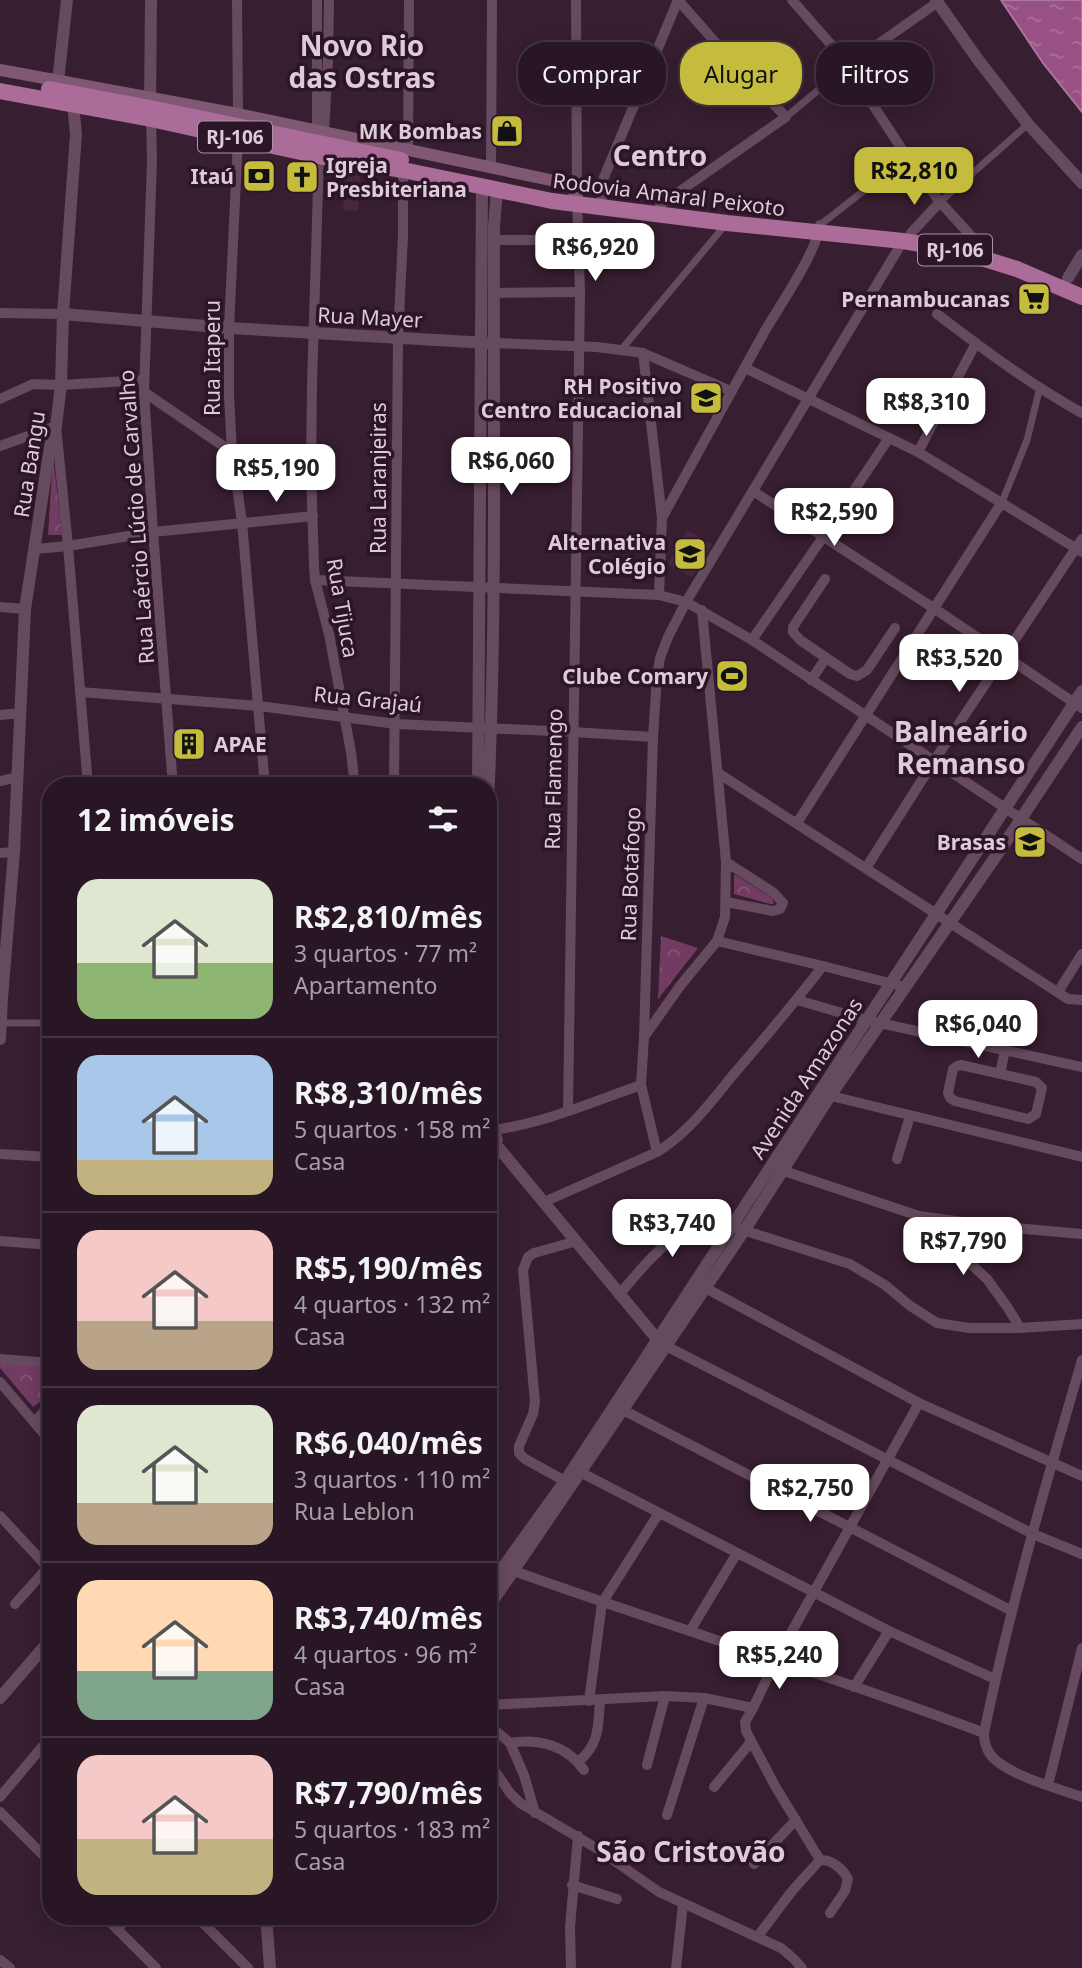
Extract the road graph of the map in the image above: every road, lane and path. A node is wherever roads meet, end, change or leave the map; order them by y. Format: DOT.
graph roads {
  1 [pos="67,0"];
  2 [pos="151,0"];
  3 [pos="237,0"];
  4 [pos="317,0"];
  5 [pos="329,0"];
  6 [pos="409,0"];
  7 [pos="492,0"];
  8 [pos="576,0"];
  9 [pos="678,0"];
  10 [pos="792,0"];
  11 [pos="937,1"];
  12 [pos="828,42"];
  13 [pos="880,42"];
  14 [pos="0,70"];
  15 [pos="0,81"];
  16 [pos="0,91"];
  17 [pos="65,92"];
  18 [pos="816,92"];
  19 [pos="873,105"];
  20 [pos="150,108"];
  21 [pos="238,114"];
  22 [pos="786,117"];
  23 [pos="1028,124"];
  24 [pos="238,138"];
  25 [pos="320,140"];
  26 [pos="408,151"];
  27 [pos="907,157"];
  28 [pos="491,168"];
  29 [pos="403,170"];
  30 [pos="1082,183"];
  31 [pos="490,188"];
  32 [pos="577,200"];
  33 [pos="940,202"];
  34 [pos="603,203"];
  35 [pos="660,205"];
  36 [pos="727,223"];
  37 [pos="820,229"];
  38 [pos="907,237"];
  39 [pos="494,240"];
  40 [pos="579,240"];
  41 [pos="983,249"];
  42 [pos="1082,256"];
  43 [pos="1075,282"];
  44 [pos="580,292"];
  45 [pos="494,293"];
  46 [pos="1082,297"];
  47 [pos="0,313"];
  48 [pos="63,314"];
  49 [pos="937,314"];
  50 [pos="147,321"];
  51 [pos="229,328"];
  52 [pos="313,333"];
  53 [pos="398,337"];
  54 [pos="487,343"];
  55 [pos="976,343"];
  56 [pos="579,347"];
  57 [pos="621,349"];
  58 [pos="643,353"];
  59 [pos="745,368"];
  60 [pos="144,380"];
  61 [pos="61,385"];
  62 [pos="1040,387"];
  63 [pos="731,391"];
  64 [pos="144,392"];
  65 [pos="0,399"];
  66 [pos="807,399"];
  67 [pos="1082,413"];
  68 [pos="56,425"];
  69 [pos="889,438"];
  70 [pos="0,446"];
  71 [pos="232,452"];
  72 [pos="918,452"];
  73 [pos="753,491"];
  74 [pos="1002,502"];
  75 [pos="313,516"];
  76 [pos="662,518"];
  77 [pos="242,522"];
  78 [pos="153,532"];
  79 [pos="823,537"];
  80 [pos="68,546"];
  81 [pos="1080,546"];
  82 [pos="36,549"];
  83 [pos="825,579"];
  84 [pos="315,580"];
  85 [pos="396,584"];
  86 [pos="486,588"];
  87 [pos="575,592"];
  88 [pos="659,595"];
  89 [pos="686,602"];
  90 [pos="0,607"];
  91 [pos="25,609"];
  92 [pos="935,609"];
  93 [pos="702,610"];
  94 [pos="895,628"];
  95 [pos="752,640"];
  96 [pos="1003,655"];
  97 [pos="826,658"];
  98 [pos="811,680"];
  99 [pos="1082,691"];
  100 [pos="80,692"];
  101 [pos="167,698"];
  102 [pos="259,706"];
  103 [pos="1078,706"];
  104 [pos="21,713"];
  105 [pos="0,715"];
  106 [pos="866,717"];
  107 [pos="344,718"];
  108 [pos="396,724"];
  109 [pos="1082,727"];
  110 [pos="485,728"];
  111 [pos="573,732"];
  112 [pos="653,737"];
  113 [pos="934,761"];
  114 [pos="718,773"];
  115 [pos="18,777"];
  116 [pos="87,777"];
  117 [pos="172,777"];
  118 [pos="264,777"];
  119 [pos="354,777"];
  120 [pos="394,777"];
  121 [pos="479,777"];
  122 [pos="487,777"];
  123 [pos="0,781"];
  124 [pos="1006,808"];
  125 [pos="1021,818"];
  126 [pos="797,823"];
  127 [pos="14,852"];
  128 [pos="0,853"];
  129 [pos="1082,859"];
  130 [pos="726,862"];
  131 [pos="866,869"];
  132 [pos="726,902"];
  133 [pos="936,915"];
  134 [pos="4,917"];
  135 [pos="949,923"];
  136 [pos="717,941"];
  137 [pos="1082,954"];
  138 [pos="823,966"];
  139 [pos="898,985"];
  140 [pos="1058,992"];
  141 [pos="1,998"];
  142 [pos="797,1000"];
  143 [pos="1082,1000"];
  144 [pos="866,1020"];
  145 [pos="1,1023"];
  146 [pos="42,1023"];
  147 [pos="881,1024"];
  148 [pos="644,1037"];
  149 [pos="0,1039"];
  150 [pos="1005,1050"];
  151 [pos="1082,1067"];
  152 [pos="1000,1074"];
  153 [pos="641,1085"];
  154 [pos="825,1095"];
  155 [pos="568,1111"];
  156 [pos="910,1116"];
  157 [pos="497,1131"];
  158 [pos="497,1142"];
  159 [pos="657,1152"];
  160 [pos="0,1154"];
  161 [pos="42,1156"];
  162 [pos="1082,1157"];
  163 [pos="897,1159"];
  164 [pos="776,1168"];
  165 [pos="544,1202"];
  166 [pos="919,1216"];
  167 [pos="738,1228"];
  168 [pos="1081,1232"];
  169 [pos="0,1241"];
  170 [pos="577,1241"];
  171 [pos="42,1244"];
  172 [pos="701,1285"];
  173 [pos="619,1295"];
  174 [pos="1082,1324"];
  175 [pos="1020,1328"];
  176 [pos="661,1343"];
  177 [pos="0,1359"];
  178 [pos="1082,1360"];
  179 [pos="42,1362"];
  180 [pos="0,1382"];
  181 [pos="919,1403"];
  182 [pos="623,1410"];
  183 [pos="42,1414"];
  184 [pos="34,1422"];
  185 [pos="42,1431"];
  186 [pos="887,1459"];
  187 [pos="1051,1464"];
  188 [pos="577,1471"];
  189 [pos="1082,1476"];
  190 [pos="565,1481"];
  191 [pos="659,1513"];
  192 [pos="0,1516"];
  193 [pos="851,1528"];
  194 [pos="1032,1534"];
  195 [pos="737,1553"];
  196 [pos="1082,1554"];
  197 [pos="42,1561"];
  198 [pos="514,1571"];
  199 [pos="497,1575"];
  200 [pos="42,1576"];
  201 [pos="814,1593"];
  202 [pos="497,1595"];
  203 [pos="602,1603"];
  204 [pos="15,1604"];
  205 [pos="1012,1611"];
  206 [pos="690,1631"];
  207 [pos="889,1631"];
  208 [pos="1082,1648"];
  209 [pos="42,1649"];
  210 [pos="776,1660"];
  211 [pos="995,1679"];
  212 [pos="854,1687"];
  213 [pos="665,1696"];
  214 [pos="0,1698"];
  215 [pos="704,1698"];
  216 [pos="595,1700"];
  217 [pos="497,1705"];
  218 [pos="753,1709"];
  219 [pos="497,1732"];
  220 [pos="984,1733"];
  221 [pos="751,1742"];
  222 [pos="510,1743"];
  223 [pos="42,1747"];
  224 [pos="647,1765"];
  225 [pos="497,1774"];
  226 [pos="1048,1785"];
  227 [pos="714,1787"];
  228 [pos="0,1797"];
  229 [pos="1082,1797"];
  230 [pos="0,1812"];
  231 [pos="536,1813"];
  232 [pos="667,1815"];
  233 [pos="796,1819"];
  234 [pos="578,1836"];
  235 [pos="42,1854"];
  236 [pos="820,1860"];
  237 [pos="754,1864"];
  238 [pos="572,1885"];
  239 [pos="617,1899"];
  240 [pos="683,1904"];
  241 [pos="830,1913"];
  242 [pos="113,1925"];
  243 [pos="121,1925"];
  244 [pos="205,1925"];
  245 [pos="267,1925"];
  246 [pos="118,1930"];
  247 [pos="758,1936"];
  248 [pos="0,1960"];
  249 [pos="10,1968"];
  250 [pos="156,1968"];
  251 [pos="248,1968"];
  252 [pos="270,1968"];
  253 [pos="571,1968"];
  254 [pos="676,1968"];
  255 [pos="802,1968"];
  1 -- 17 [label="street, Rua Bangu"];
  2 -- 20 [label="street"];
  3 -- 21 [label="street"];
  4 -- 25 [label="street"];
  5 -- 25 [label="street"];
  6 -- 26 [label="street"];
  7 -- 28 [label="street"];
  8 -- 32 [label="street, Rua Flamengo"];
  9 -- 22 [label="street"];
  9 -- 34 [label="street"];
  10 -- 12 [label="street"];
  11 -- 13 [label="street"];
  11 -- 23 [label="street"];
  14 -- 17 [label="main road"];
  15 -- 17 [label="highway, Rodovia Amaral Peixoto / RJ-106"];
  16 -- 17 [label="highway, Rodovia Amaral Peixoto / RJ-106"];
  17 -- 20 [label="highway, Rodovia Amaral Peixoto / RJ-106"];
  17 -- 20 [label="main road"];
  17 -- 48 [label="street, Rua Bangu"];
  18 -- 22 [label="street"];
  19 -- 27 [label="street"];
  20 -- 21 [label="main road"];
  20 -- 24 [label="highway, Rodovia Amaral Peixoto / RJ-106"];
  20 -- 25 [label="highway, Rodovia Amaral Peixoto / RJ-106"];
  20 -- 50 [label="street, Rua Laércio Lúcio de Carvalho"];
  21 -- 25 [label="main road"];
  22 -- 35 [label="street"];
  23 -- 30 [label="street"];
  23 -- 33 [label="street"];
  24 -- 25 [label="highway, Rodovia Amaral Peixoto / RJ-106"];
  24 -- 51 [label="street, Rua Itaperu"];
  25 -- 26 [label="main road"];
  25 -- 29 [label="highway, Rodovia Amaral Peixoto / RJ-106"];
  25 -- 32 [label="highway, Rodovia Amaral Peixoto / RJ-106"];
  25 -- 52 [label="street, Rua Tijuca"];
  26 -- 28 [label="main road"];
  27 -- 33 [label="street"];
  27 -- 37 [label="street"];
  28 -- 32 [label="main road"];
  29 -- 31 [label="highway, Rodovia Amaral Peixoto / RJ-106"];
  29 -- 53 [label="street, Rua Laranjeiras"];
  31 -- 32 [label="highway, Rodovia Amaral Peixoto / RJ-106"];
  31 -- 39 [label="street"];
  31 -- 54 [label="street"];
  32 -- 34 [label="highway, Rodovia Amaral Peixoto / RJ-106"];
  32 -- 40 [label="street, Rua Flamengo"];
  33 -- 38 [label="street, Rua Botafogo"];
  33 -- 41 [label="street"];
  34 -- 35 [label="highway, Rodovia Amaral Peixoto / RJ-106"];
  34 -- 36 [label="highway, Rodovia Amaral Peixoto / RJ-106"];
  35 -- 37 [label="highway, Rodovia Amaral Peixoto / RJ-106"];
  36 -- 37 [label="highway, Rodovia Amaral Peixoto / RJ-106"];
  36 -- 57 [label="street"];
  37 -- 38 [label="highway, Rodovia Amaral Peixoto / RJ-106"];
  37 -- 59 [label="street"];
  38 -- 41 [label="highway, Rodovia Amaral Peixoto / RJ-106"];
  38 -- 46 [label="highway, Rodovia Amaral Peixoto / RJ-106"];
  38 -- 66 [label="street, Rua Botafogo"];
  39 -- 40 [label="street"];
  39 -- 45 [label="street"];
  40 -- 44 [label="street, Rua Flamengo"];
  41 -- 43 [label="highway, Rodovia Amaral Peixoto / RJ-106"];
  42 -- 43 [label="street"];
  44 -- 45 [label="street"];
  44 -- 56 [label="street, Rua Flamengo"];
  45 -- 54 [label="street"];
  47 -- 48 [label="street, Rua Mayer"];
  48 -- 50 [label="street, Rua Mayer"];
  48 -- 61 [label="street, Rua Bangu"];
  49 -- 55 [label="street"];
  50 -- 51 [label="street, Rua Mayer"];
  50 -- 60 [label="street, Rua Laércio Lúcio de Carvalho"];
  51 -- 52 [label="street, Rua Mayer"];
  51 -- 71 [label="street, Rua Itaperu"];
  52 -- 53 [label="street, Rua Mayer"];
  52 -- 75 [label="street, Rua Tijuca"];
  53 -- 54 [label="street, Rua Mayer"];
  53 -- 85 [label="street, Rua Laranjeiras"];
  54 -- 56 [label="street, Rua Mayer"];
  54 -- 86 [label="street"];
  55 -- 62 [label="street"];
  55 -- 72 [label="street"];
  56 -- 57 [label="street, Rua Mayer"];
  56 -- 87 [label="street, Rua Flamengo"];
  57 -- 58 [label="street, Rua Mayer"];
  58 -- 63 [label="street, Rua Mayer"];
  58 -- 76 [label="street"];
  59 -- 63 [label="street"];
  59 -- 66 [label="street"];
  60 -- 61 [label="street"];
  60 -- 64 [label="street, Rua Laércio Lúcio de Carvalho"];
  61 -- 65 [label="street"];
  61 -- 68 [label="street, Rua Bangu"];
  62 -- 67 [label="street"];
  62 -- 74 [label="street"];
  63 -- 76 [label="street"];
  64 -- 71 [label="street"];
  64 -- 78 [label="street, Rua Laércio Lúcio de Carvalho"];
  66 -- 69 [label="street"];
  66 -- 73 [label="street, Rua Botafogo"];
  68 -- 70 [label="street"];
  68 -- 80 [label="street"];
  68 -- 82 [label="street, Rua Bangu"];
  69 -- 72 [label="street"];
  69 -- 79 [label="street"];
  71 -- 77 [label="street, Rua Itaperu"];
  72 -- 74 [label="street"];
  73 -- 79 [label="street"];
  73 -- 89 [label="street, Rua Botafogo"];
  74 -- 81 [label="street"];
  74 -- 92 [label="street"];
  75 -- 77 [label="street"];
  75 -- 84 [label="street, Rua Tijuca"];
  76 -- 88 [label="street"];
  77 -- 78 [label="street"];
  77 -- 102 [label="street, Rua Itaperu"];
  78 -- 80 [label="street"];
  78 -- 101 [label="street, Rua Laércio Lúcio de Carvalho"];
  79 -- 92 [label="street"];
  79 -- 95 [label="street"];
  80 -- 82 [label="street"];
  80 -- 100 [label="street"];
  81 -- 96 [label="street"];
  82 -- 91 [label="street, Rua Bangu"];
  83 -- 97 [label="street"];
  84 -- 85 [label="street"];
  84 -- 107 [label="street, Rua Tijuca"];
  85 -- 86 [label="street"];
  85 -- 108 [label="street, Rua Laranjeiras"];
  86 -- 87 [label="street"];
  86 -- 110 [label="street"];
  87 -- 88 [label="street"];
  87 -- 111 [label="street, Rua Flamengo"];
  88 -- 89 [label="street"];
  89 -- 93 [label="street"];
  89 -- 112 [label="street, Rua Botafogo"];
  90 -- 91 [label="street"];
  91 -- 104 [label="street, Rua Bangu"];
  92 -- 96 [label="street"];
  92 -- 106 [label="street"];
  93 -- 95 [label="street"];
  93 -- 114 [label="street"];
  94 -- 97 [label="street"];
  95 -- 98 [label="street"];
  96 -- 103 [label="street"];
  96 -- 113 [label="street"];
  97 -- 98 [label="street"];
  98 -- 106 [label="street"];
  99 -- 103 [label="street, Avenida Amazonas"];
  100 -- 101 [label="street, Rua Grajaú"];
  100 -- 116 [label="street"];
  101 -- 102 [label="street, Rua Grajaú"];
  101 -- 117 [label="street, Rua Laércio Lúcio de Carvalho"];
  102 -- 107 [label="street, Rua Grajaú"];
  102 -- 118 [label="street, Rua Itaperu"];
  103 -- 124 [label="street, Avenida Amazonas"];
  104 -- 105 [label="street"];
  104 -- 115 [label="street, Rua Bangu"];
  106 -- 113 [label="street"];
  106 -- 126 [label="street"];
  107 -- 108 [label="street, Rua Grajaú"];
  107 -- 119 [label="street, Rua Tijuca"];
  108 -- 110 [label="street, Rua Grajaú"];
  108 -- 120 [label="street, Rua Laranjeiras"];
  109 -- 125 [label="street, Avenida Amazonas"];
  110 -- 111 [label="street, Rua Grajaú"];
  110 -- 121 [label="street"];
  110 -- 122 [label="street"];
  111 -- 112 [label="street, Rua Grajaú"];
  111 -- 155 [label="street, Rua Flamengo"];
  112 -- 148 [label="street, Rua Botafogo"];
  113 -- 124 [label="street"];
  113 -- 131 [label="street"];
  114 -- 126 [label="street"];
  114 -- 130 [label="street"];
  115 -- 123 [label="street"];
  115 -- 127 [label="street, Rua Bangu"];
  124 -- 125 [label="street"];
  124 -- 133 [label="street, Avenida Amazonas"];
  125 -- 129 [label="street"];
  125 -- 135 [label="street, Avenida Amazonas"];
  126 -- 131 [label="street"];
  127 -- 128 [label="street"];
  127 -- 134 [label="street, Rua Bangu"];
  130 -- 132 [label="street"];
  130 -- 132 [label="street"];
  131 -- 133 [label="street"];
  132 -- 136 [label="street"];
  133 -- 135 [label="street"];
  133 -- 139 [label="street, Avenida Amazonas"];
  134 -- 141 [label="street, Rua Bangu"];
  135 -- 139 [label="street, Avenida Amazonas"];
  135 -- 140 [label="street"];
  136 -- 138 [label="street"];
  136 -- 148 [label="street"];
  137 -- 140 [label="street"];
  138 -- 139 [label="street"];
  138 -- 142 [label="street"];
  139 -- 144 [label="street, Avenida Amazonas"];
  139 -- 147 [label="street, Avenida Amazonas"];
  140 -- 143 [label="street"];
  141 -- 145 [label="street, Rua Bangu"];
  142 -- 144 [label="street"];
  142 -- 159 [label="street"];
  144 -- 147 [label="street"];
  144 -- 154 [label="street, Avenida Amazonas"];
  145 -- 146 [label="street"];
  145 -- 149 [label="street, Rua Bangu"];
  147 -- 150 [label="street"];
  147 -- 154 [label="street, Avenida Amazonas"];
  148 -- 153 [label="street, Rua Botafogo"];
  150 -- 151 [label="street"];
  150 -- 152 [label="street"];
  152 -- 152 [label="street"];
  153 -- 155 [label="street"];
  153 -- 159 [label="street, Rua Botafogo"];
  154 -- 156 [label="street"];
  154 -- 164 [label="street, Avenida Amazonas"];
  155 -- 157 [label="street"];
  156 -- 162 [label="street"];
  156 -- 163 [label="street"];
  158 -- 165 [label="street"];
  159 -- 165 [label="street"];
  160 -- 161 [label="street"];
  164 -- 166 [label="street"];
  164 -- 167 [label="street, Avenida Amazonas"];
  165 -- 170 [label="street"];
  166 -- 168 [label="street"];
  166 -- 175 [label="street"];
  167 -- 172 [label="street, Avenida Amazonas"];
  167 -- 173 [label="street"];
  167 -- 175 [label="street"];
  169 -- 171 [label="street"];
  170 -- 173 [label="street"];
  170 -- 190 [label="street"];
  172 -- 176 [label="street, Avenida Amazonas"];
  172 -- 181 [label="street"];
  173 -- 176 [label="street"];
  174 -- 175 [label="street"];
  176 -- 182 [label="street, Avenida Amazonas"];
  176 -- 186 [label="street"];
  176 -- 188 [label="street, Avenida Amazonas"];
  177 -- 179 [label="street"];
  178 -- 187 [label="street"];
  180 -- 184 [label="street"];
  181 -- 186 [label="street"];
  181 -- 187 [label="street"];
  182 -- 188 [label="street, Avenida Amazonas"];
  182 -- 193 [label="street"];
  183 -- 184 [label="street"];
  184 -- 185 [label="street"];
  186 -- 193 [label="street"];
  186 -- 194 [label="street"];
  187 -- 189 [label="street"];
  187 -- 194 [label="street"];
  188 -- 190 [label="street, Avenida Amazonas"];
  188 -- 191 [label="street"];
  188 -- 198 [label="street, Avenida Amazonas"];
  190 -- 199 [label="street, Avenida Amazonas"];
  191 -- 195 [label="street"];
  191 -- 203 [label="street"];
  192 -- 197 [label="street"];
  193 -- 201 [label="street"];
  193 -- 205 [label="street"];
  194 -- 196 [label="street"];
  194 -- 205 [label="street"];
  195 -- 201 [label="street"];
  195 -- 206 [label="street"];
  198 -- 202 [label="street, Avenida Amazonas"];
  198 -- 203 [label="street"];
  200 -- 204 [label="street"];
  201 -- 207 [label="street"];
  201 -- 210 [label="street"];
  203 -- 206 [label="street"];
  203 -- 216 [label="street"];
  205 -- 211 [label="street"];
  206 -- 210 [label="street"];
  207 -- 211 [label="street"];
  207 -- 212 [label="street"];
  208 -- 226 [label="street"];
  209 -- 214 [label="street"];
  210 -- 212 [label="street"];
  210 -- 218 [label="street"];
  211 -- 220 [label="street"];
  212 -- 220 [label="street"];
  213 -- 215 [label="street"];
  213 -- 216 [label="street"];
  213 -- 224 [label="street"];
  215 -- 218 [label="street"];
  215 -- 232 [label="street"];
  216 -- 217 [label="street"];
  216 -- 222 [label="street"];
  218 -- 221 [label="street"];
  219 -- 222 [label="street"];
  220 -- 226 [label="street"];
  221 -- 227 [label="street"];
  221 -- 233 [label="street"];
  222 -- 231 [label="street"];
  223 -- 228 [label="street"];
  225 -- 231 [label="street"];
  226 -- 229 [label="street"];
  230 -- 235 [label="street"];
  231 -- 234 [label="street"];
  233 -- 236 [label="street"];
  233 -- 237 [label="street"];
  234 -- 238 [label="street"];
  234 -- 240 [label="street"];
  236 -- 241 [label="street"];
  236 -- 247 [label="street"];
  238 -- 239 [label="street"];
  238 -- 253 [label="street"];
  240 -- 247 [label="street"];
  240 -- 254 [label="street"];
  242 -- 246 [label="street"];
  243 -- 246 [label="street"];
  244 -- 251 [label="street"];
  245 -- 252 [label="street"];
  246 -- 250 [label="street"];
  247 -- 255 [label="street"];
  248 -- 249 [label="street"];
}
